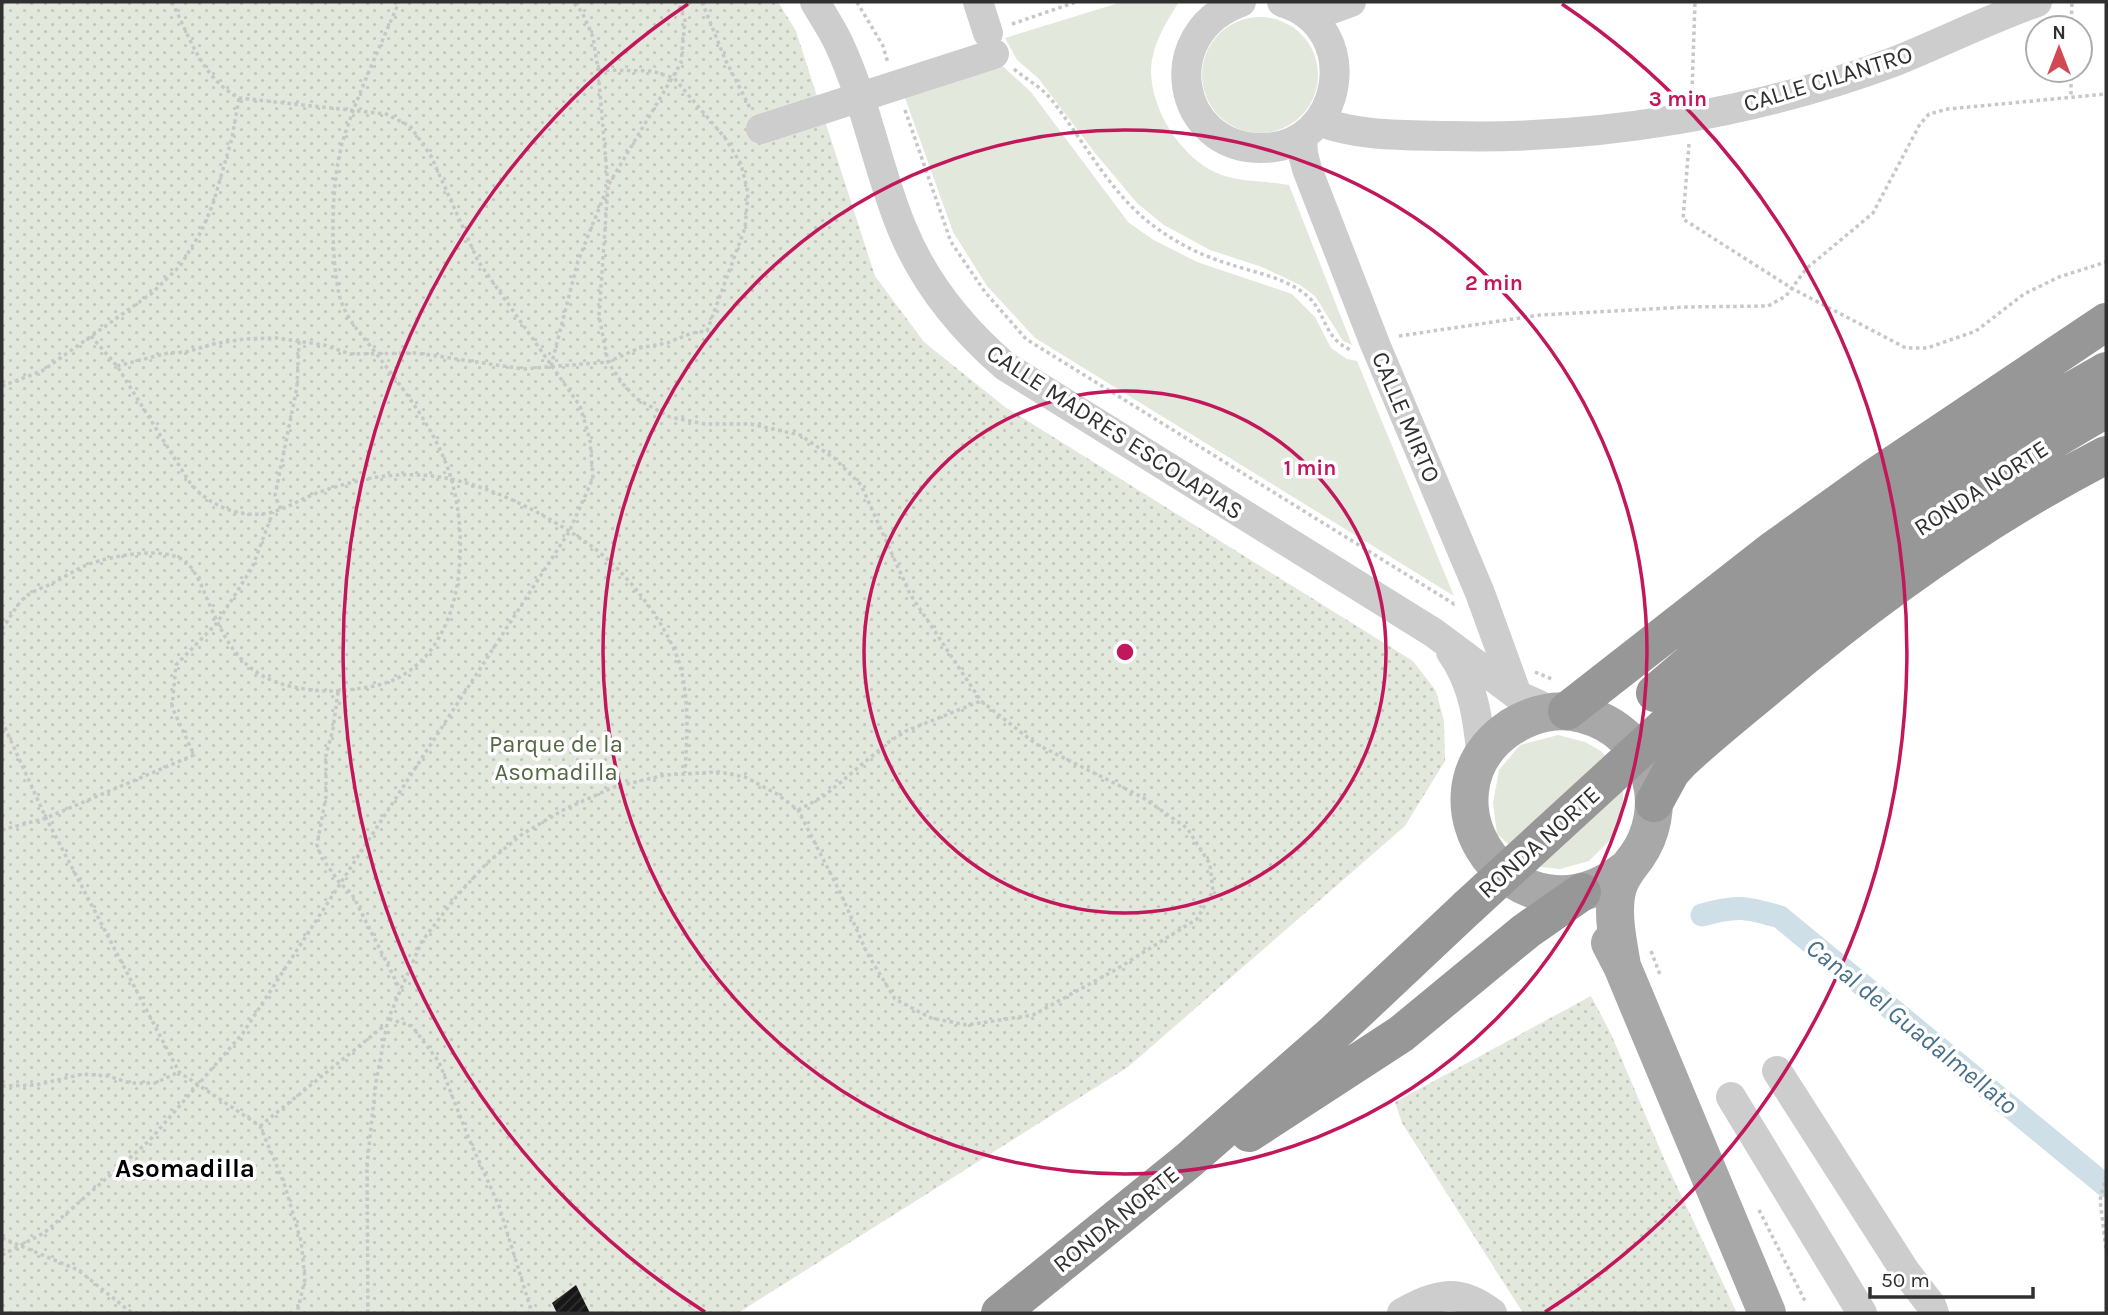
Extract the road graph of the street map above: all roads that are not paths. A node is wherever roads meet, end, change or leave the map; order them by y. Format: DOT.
graph roads {
  1 [pos="815,2"];
  2 [pos="978,2"];
  3 [pos="1282,2"];
  4 [pos="1352,2"];
  5 [pos="2037,2"];
  6 [pos="1228,4"];
  7 [pos="1310,17"];
  8 [pos="761,129"];
  9 [pos="1310,129"];
  10 [pos="2106,322"];
  11 [pos="2106,371"];
  12 [pos="2106,409"];
  13 [pos="2106,455"];
  14 [pos="1434,633"];
  15 [pos="1517,695"];
  16 [pos="1664,706"];
  17 [pos="1560,711"];
  18 [pos="1482,759"];
  19 [pos="1654,803"];
  20 [pos="1625,870"];
  21 [pos="1565,896"];
  22 [pos="1622,966"];
  23 [pos="1777,1071"];
  24 [pos="1731,1097"];
  25 [pos="1189,1160"];
  26 [pos="1734,1231"];
  27 [pos="1000,1313"];
  28 [pos="1402,1313"];
  29 [pos="1492,1313"];
  30 [pos="1767,1313"];
  31 [pos="1788,1313"];
  32 [pos="1862,1313"];
  33 [pos="1934,1313"];
  1 -- 14 [label="street, CALLE MADRES ESCOLAPIAS"];
  2 -- 8 [label="street, bridge"];
  3 -- 7 [label="street"];
  4 -- 7 [label="street"];
  5 -- 9 [label="street, CALLE CILANTRO"];
  6 -- 9 [label="street"];
  7 -- 9 [label="street"];
  9 -- 15 [label="street, CALLE MIRTO"];
  10 -- 17 [label="highway"];
  11 -- 16 [label="highway, RONDA NORTE"];
  12 -- 16 [label="highway, RONDA NORTE"];
  13 -- 19 [label="highway"];
  14 -- 15 [label="street, CALLE MADRES ESCOLAPIAS"];
  14 -- 18 [label="street, CALLE MADRES ESCOLAPIAS"];
  15 -- 17 [label="street, CALLE MADRES ESCOLAPIAS"];
  16 -- 25 [label="highway, RONDA NORTE, bridge"];
  17 -- 18 [label="main road"];
  17 -- 19 [label="main road"];
  18 -- 21 [label="main road"];
  19 -- 20 [label="main road"];
  20 -- 21 [label="main road"];
  20 -- 22 [label="main road"];
  21 -- 22 [label="main road"];
  21 -- 25 [label="highway"];
  22 -- 26 [label="main road"];
  23 -- 33 [label="street"];
  24 -- 32 [label="street"];
  25 -- 27 [label="highway, RONDA NORTE"];
  26 -- 30 [label="main road"];
  26 -- 31 [label="main road"];
  28 -- 29 [label="street"];
}
